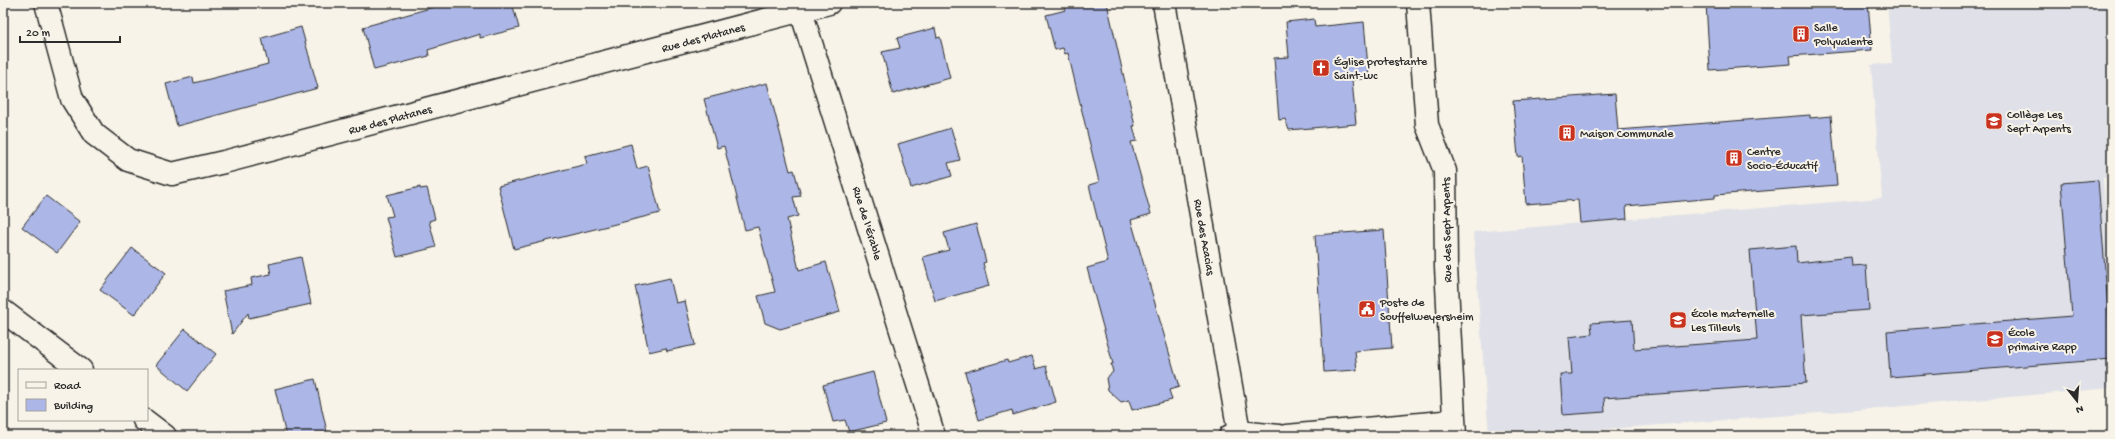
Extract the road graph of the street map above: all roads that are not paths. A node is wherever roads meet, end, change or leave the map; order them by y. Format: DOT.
graph roads {
  1 [pos="46,3"];
  2 [pos="828,3"];
  3 [pos="1164,3"];
  4 [pos="1418,3"];
  5 [pos="801,11"];
  6 [pos="3,311"];
  7 [pos="80,369"];
  8 [pos="145,421"];
  9 [pos="1454,428"];
  10 [pos="1234,434"];
  11 [pos="165,436"];
  12 [pos="934,436"];
  13 [pos="1279,436"];
  14 [pos="1287,436"];
  1 -- 5 [label="street, Rue des Platanes"];
  2 -- 5 [label="street, Rue des Platanes"];
  3 -- 10 [label="street, Rue des Acacias"];
  4 -- 9 [label="street, Rue des Sept Arpents"];
  5 -- 12 [label="street, Rue de l'Érable"];
  6 -- 7 [label="street"];
  8 -- 11 [label="street"];
  9 -- 14 [label="street"];
  10 -- 13 [label="street, Rue des Acacias"];
}
